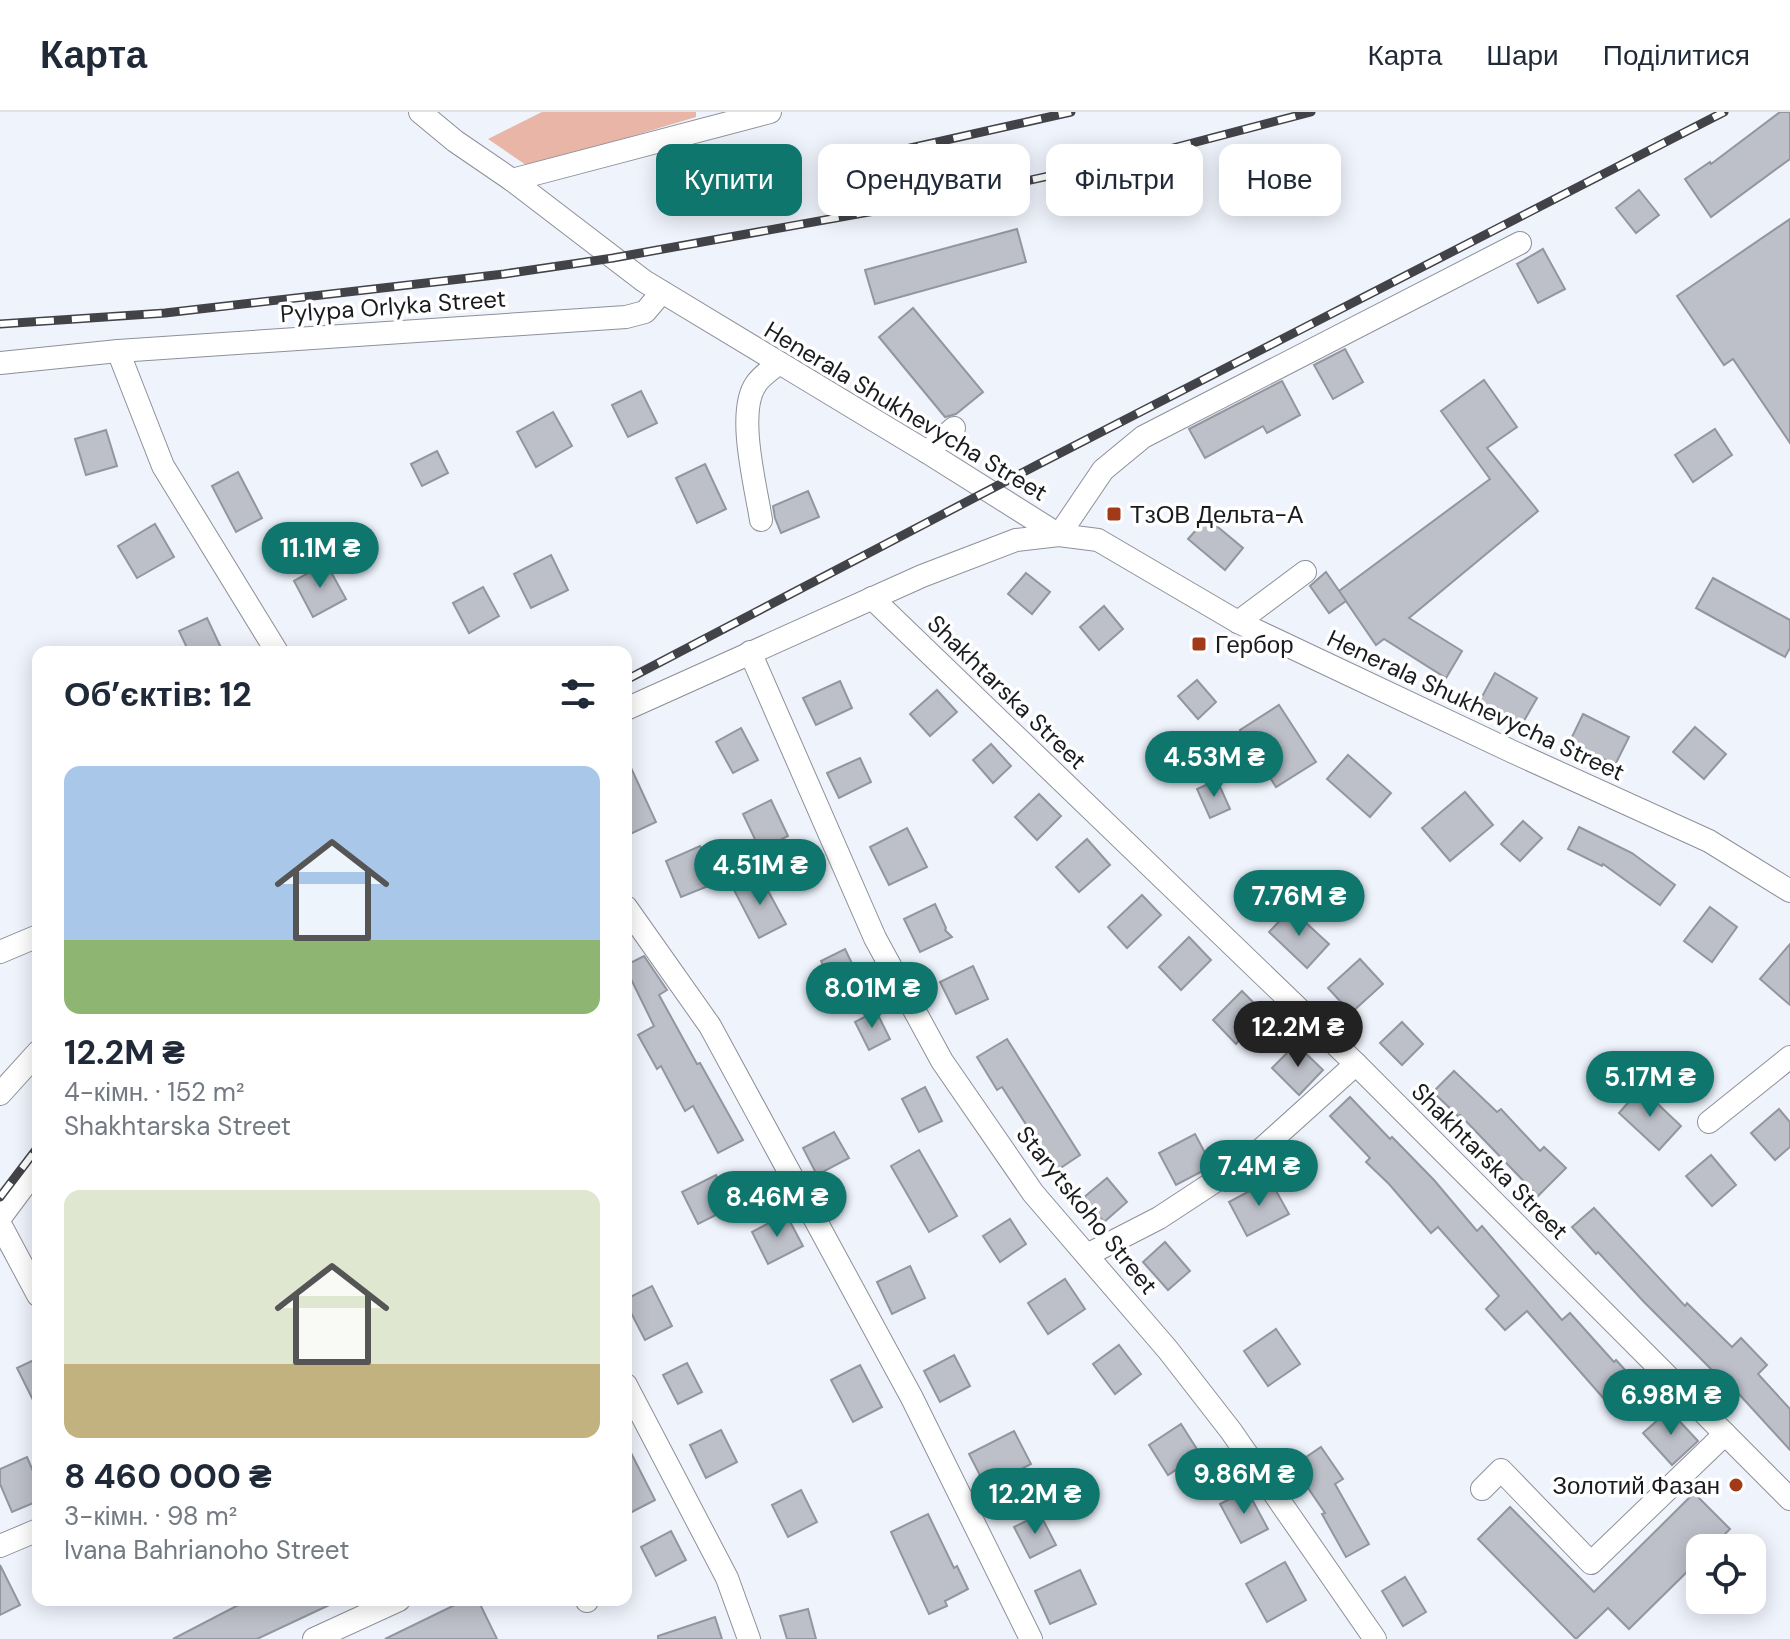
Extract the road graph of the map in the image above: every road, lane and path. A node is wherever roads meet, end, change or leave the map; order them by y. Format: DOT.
graph roads {
  1 [pos="420,112"];
  2 [pos="770,112"];
  3 [pos="696,122"];
  4 [pos="510,179"];
  5 [pos="1520,243"];
  6 [pos="653,286"];
  7 [pos="118,351"];
  8 [pos="0,363"];
  9 [pos="779,363"];
  10 [pos="954,428"];
  11 [pos="927,452"];
  12 [pos="761,520"];
  13 [pos="1059,535"];
  14 [pos="1305,572"];
  15 [pos="872,598"];
  16 [pos="1238,622"];
  17 [pos="273,646"];
  18 [pos="750,652"];
  19 [pos="632,706"];
  20 [pos="1790,891"];
  21 [pos="632,916"];
  22 [pos="32,939"];
  23 [pos="0,952"];
  24 [pos="1790,1057"];
  25 [pos="32,1059"];
  26 [pos="1356,1064"];
  27 [pos="0,1094"];
  28 [pos="1709,1122"];
  29 [pos="32,1175"];
  30 [pos="0,1218"];
  31 [pos="0,1224"];
  32 [pos="1087,1255"];
  33 [pos="32,1284"];
  34 [pos="632,1396"];
  35 [pos="1725,1434"];
  36 [pos="1482,1489"];
  37 [pos="1790,1499"];
  38 [pos="32,1533"];
  39 [pos="0,1546"];
  40 [pos="386,1606"];
  41 [pos="314,1639"];
  42 [pos="749,1639"];
  43 [pos="1031,1639"];
  44 [pos="1375,1639"];
  1 -- 4 [label="street, Henerala Shukhevycha Street"];
  2 -- 3 [label="street"];
  3 -- 4 [label="street"];
  4 -- 6 [label="street, Henerala Shukhevycha Street"];
  5 -- 13 [label="street"];
  6 -- 7 [label="street, Pylypa Orlyka Street"];
  6 -- 9 [label="street, Henerala Shukhevycha Street"];
  7 -- 8 [label="street, Pylypa Orlyka Street"];
  7 -- 17 [label="street"];
  9 -- 11 [label="street, Henerala Shukhevycha Street"];
  9 -- 12 [label="street"];
  10 -- 11 [label="street"];
  11 -- 13 [label="street, Henerala Shukhevycha Street"];
  13 -- 15 [label="street"];
  13 -- 16 [label="street, Henerala Shukhevycha Street"];
  14 -- 16 [label="street"];
  15 -- 18 [label="street"];
  15 -- 26 [label="street, Shakhtarska Street"];
  16 -- 20 [label="street, Henerala Shukhevycha Street"];
  18 -- 19 [label="street"];
  18 -- 32 [label="street, Starytskoho Street"];
  21 -- 43 [label="street"];
  22 -- 23 [label="street"];
  24 -- 28 [label="street"];
  25 -- 27 [label="street"];
  26 -- 32 [label="street"];
  26 -- 35 [label="street, Shakhtarska Street"];
  29 -- 30 [label="street"];
  31 -- 33 [label="street"];
  32 -- 44 [label="street, Starytskoho Street"];
  34 -- 42 [label="street"];
  35 -- 36 [label="street"];
  35 -- 37 [label="street, Shakhtarska Street"];
  38 -- 39 [label="street"];
  40 -- 41 [label="street"];
}
